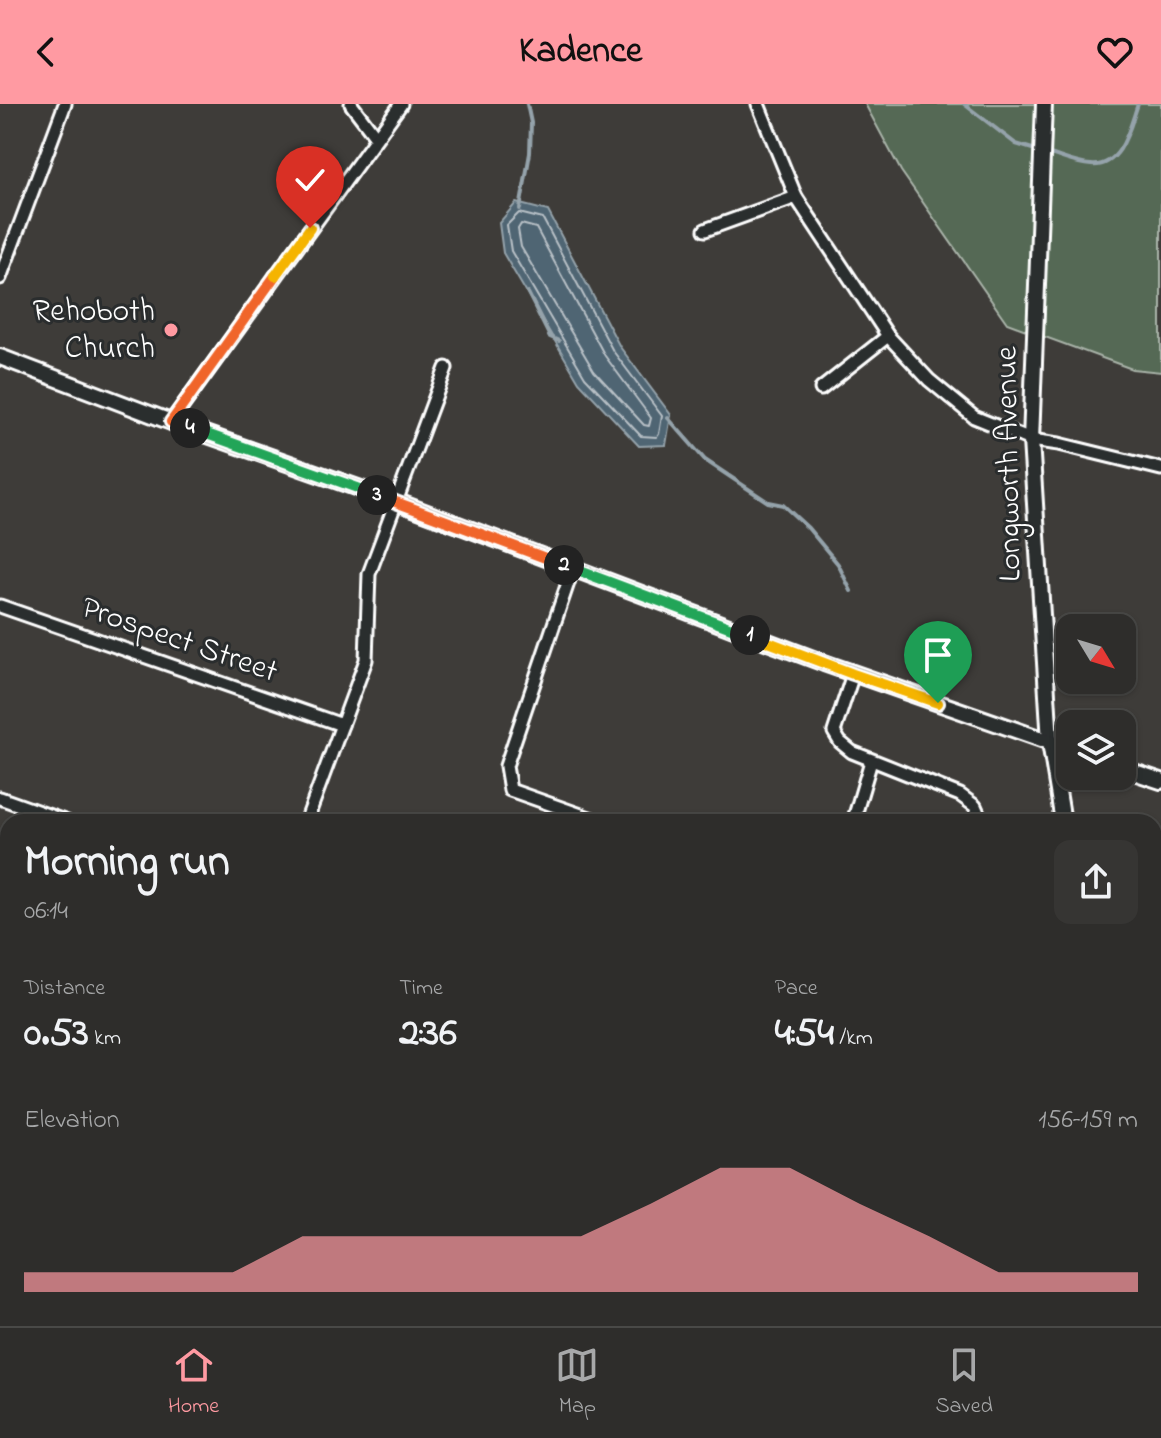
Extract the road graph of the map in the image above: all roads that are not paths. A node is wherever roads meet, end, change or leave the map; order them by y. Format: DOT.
graph roads {
  1 [pos="65,104"];
  2 [pos="351,104"];
  3 [pos="401,104"];
  4 [pos="758,104"];
  5 [pos="1044,104"];
  6 [pos="376,137"];
  7 [pos="796,197"];
  8 [pos="705,230"];
  9 [pos="0,278"];
  10 [pos="888,336"];
  11 [pos="0,357"];
  12 [pos="446,368"];
  13 [pos="821,389"];
  14 [pos="171,422"];
  15 [pos="1031,440"];
  16 [pos="1161,469"];
  17 [pos="395,501"];
  18 [pos="573,568"];
  19 [pos="0,606"];
  20 [pos="853,674"];
  21 [pos="342,725"];
  22 [pos="1050,742"];
  23 [pos="1056,744"];
  24 [pos="871,761"];
  25 [pos="1136,773"];
  26 [pos="1161,781"];
  27 [pos="0,798"];
  28 [pos="45,814"];
  29 [pos="309,814"];
  30 [pos="578,814"];
  31 [pos="855,814"];
  32 [pos="978,814"];
  33 [pos="1062,814"];
  1 -- 9 [label="street"];
  2 -- 6 [label="street"];
  3 -- 6 [label="street"];
  4 -- 7 [label="street"];
  5 -- 15 [label="street, Longworth Avenue"];
  6 -- 14 [label="street"];
  7 -- 8 [label="street"];
  7 -- 10 [label="street"];
  10 -- 13 [label="street"];
  10 -- 15 [label="street"];
  11 -- 14 [label="street"];
  12 -- 17 [label="street"];
  14 -- 17 [label="street"];
  15 -- 16 [label="street"];
  15 -- 22 [label="street, Longworth Avenue"];
  17 -- 18 [label="street"];
  17 -- 21 [label="street"];
  18 -- 20 [label="street"];
  18 -- 30 [label="street"];
  19 -- 21 [label="street, Prospect Street"];
  20 -- 22 [label="street"];
  20 -- 24 [label="street"];
  21 -- 29 [label="street"];
  22 -- 23 [label="street"];
  22 -- 33 [label="street, Longworth Avenue"];
  24 -- 31 [label="street"];
  24 -- 32 [label="street"];
  25 -- 26 [label="street"];
  27 -- 28 [label="street"];
}
